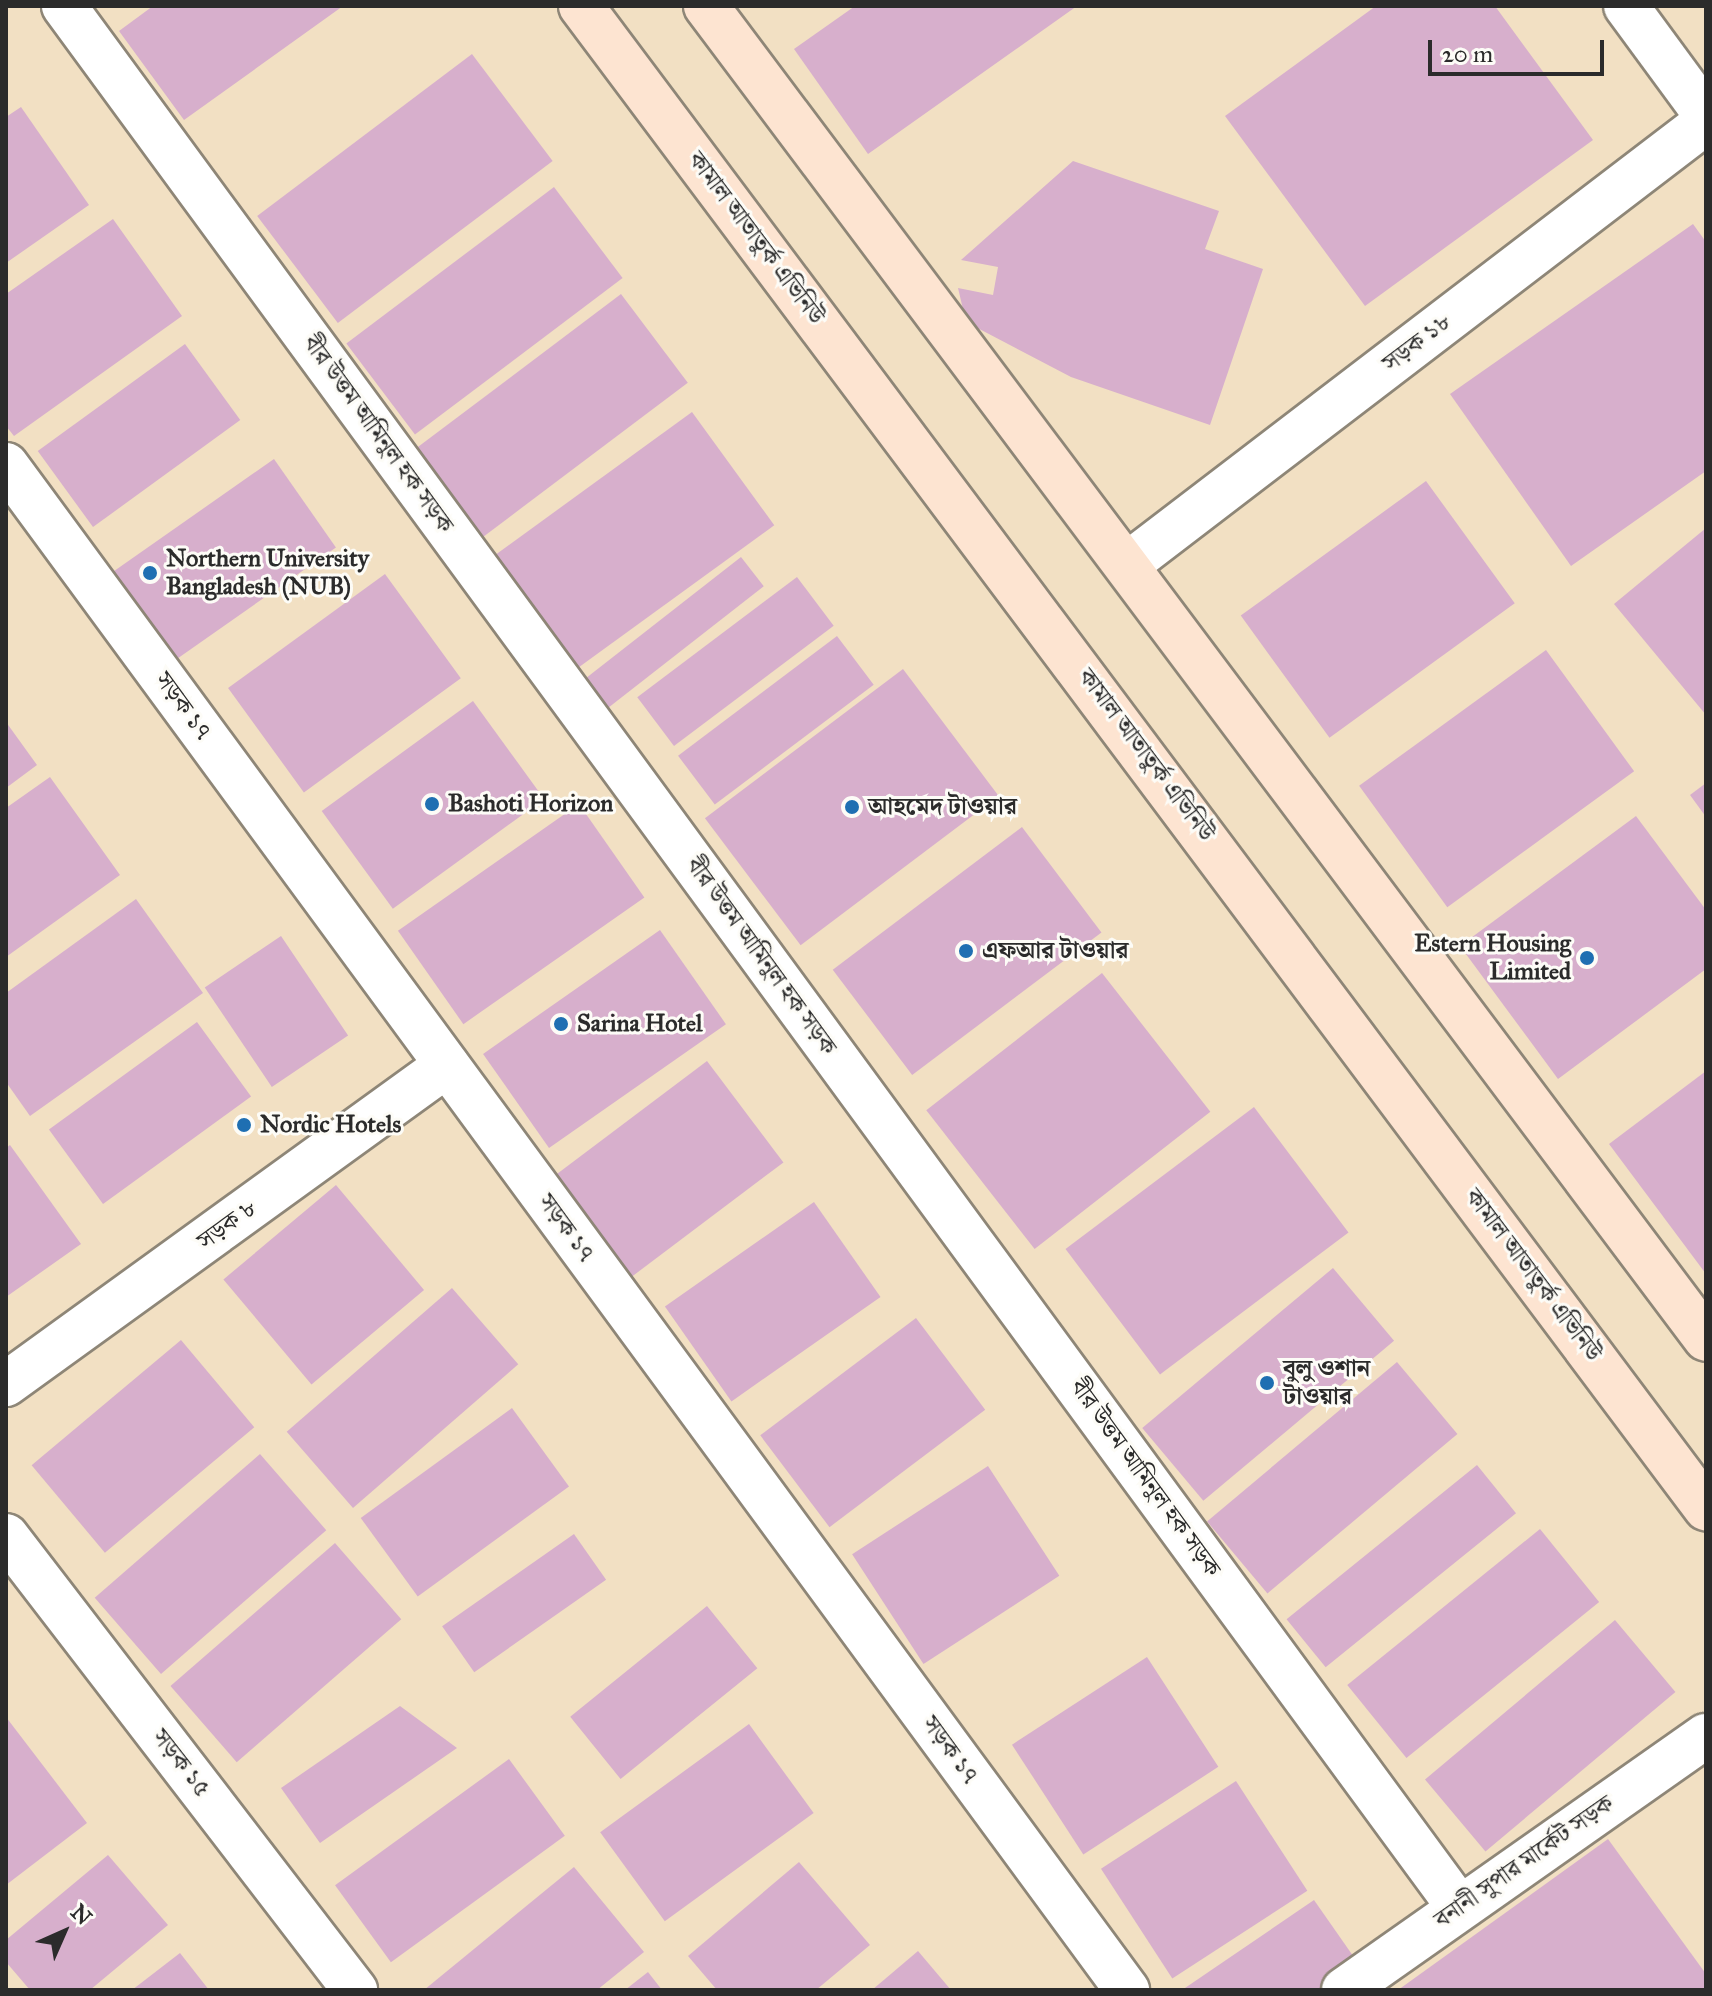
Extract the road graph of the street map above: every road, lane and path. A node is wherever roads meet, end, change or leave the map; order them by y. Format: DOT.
graph roads {
  1 [pos="64,6"];
  2 [pos="581,6"];
  3 [pos="706,6"];
  4 [pos="1626,6"];
  5 [pos="1706,115"];
  6 [pos="1706,122"];
  7 [pos="6,465"];
  8 [pos="1128,564"];
  9 [pos="447,1065"];
  10 [pos="1706,1339"];
  11 [pos="6,1384"];
  12 [pos="1706,1508"];
  13 [pos="6,1536"];
  14 [pos="1706,1736"];
  15 [pos="1458,1906"];
  16 [pos="355,1990"];
  17 [pos="1127,1990"];
  18 [pos="1344,1990"];
  1 -- 15 [label="street, বীর উত্তম আমিনুল হক সড়ক"];
  2 -- 12 [label="main road, কামাল আতাতুর্ক এভিনিউ"];
  3 -- 8 [label="main road"];
  4 -- 5 [label="street"];
  6 -- 8 [label="street, সড়ক ১৮"];
  7 -- 9 [label="street, সড়ক ১৭"];
  8 -- 10 [label="main road"];
  9 -- 11 [label="street, সড়ক ৮"];
  9 -- 17 [label="street, সড়ক ১৭"];
  13 -- 16 [label="street, সড়ক ১৫"];
  14 -- 15 [label="street, বনানী সুপার মার্কেট সড়ক"];
  15 -- 18 [label="street, বনানী সুপার মার্কেট সড়ক"];
}
